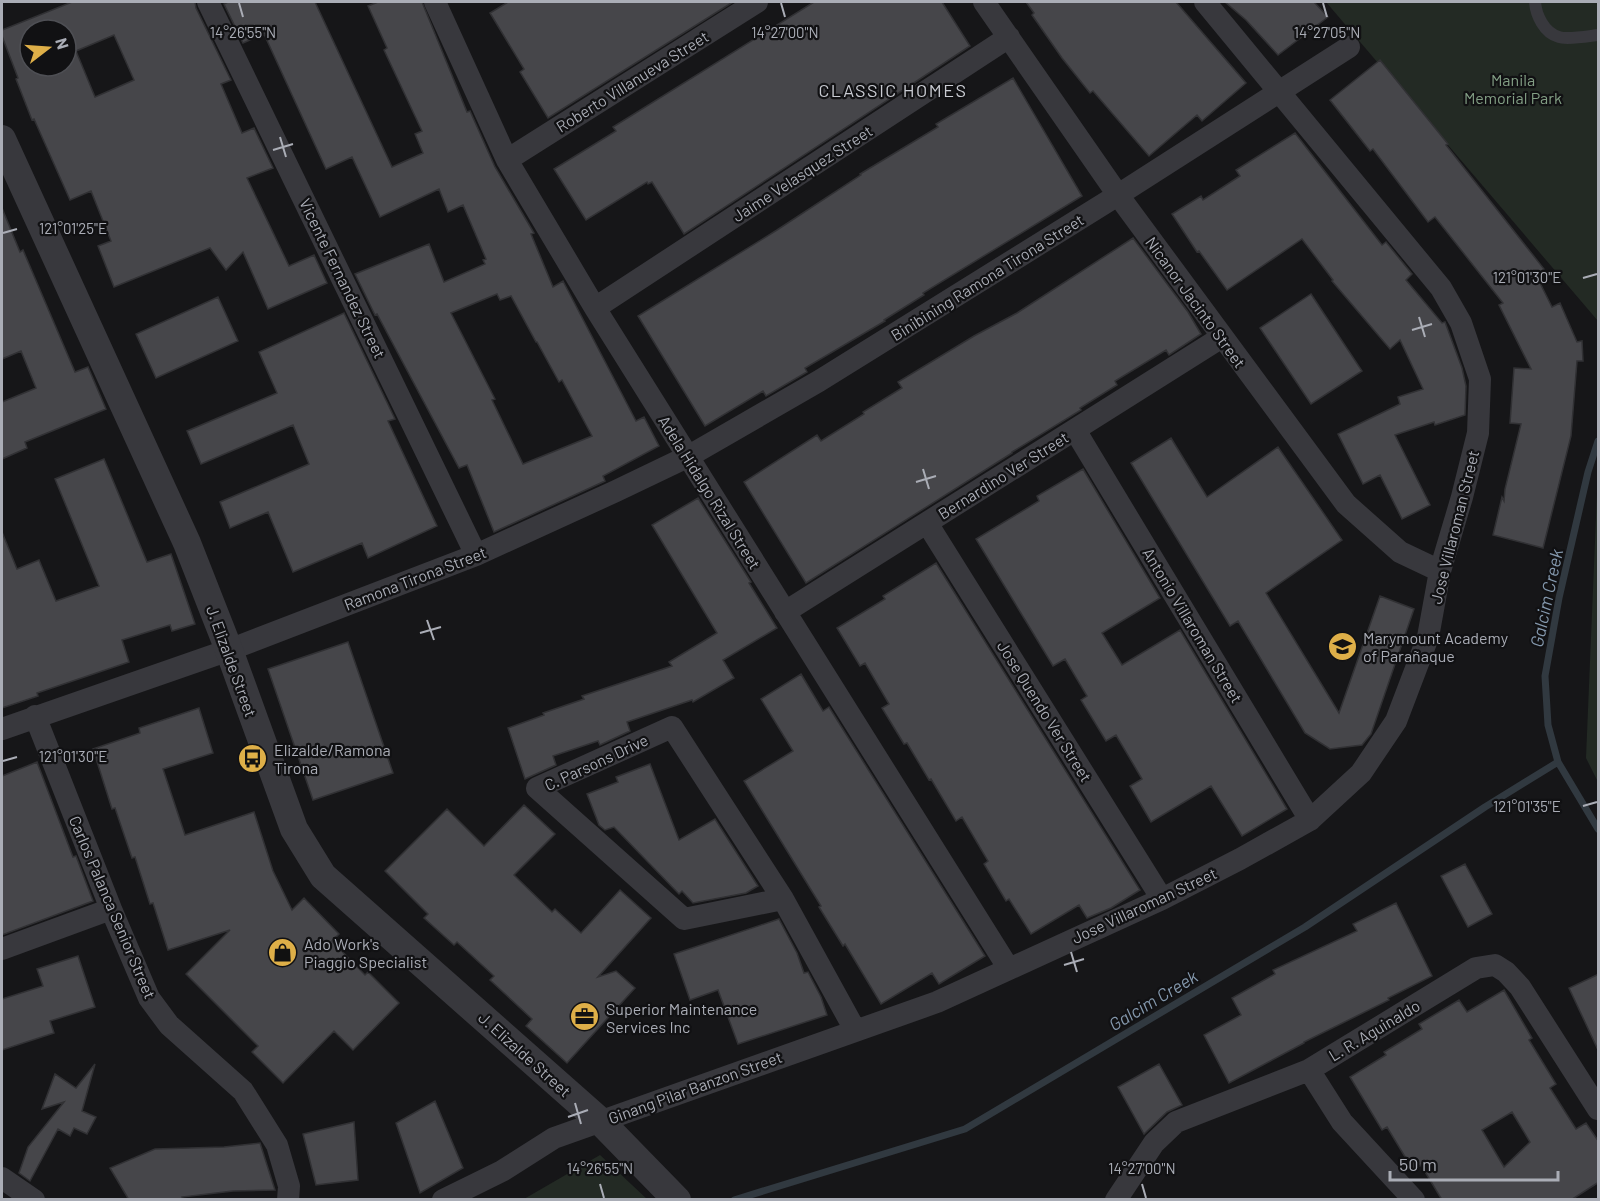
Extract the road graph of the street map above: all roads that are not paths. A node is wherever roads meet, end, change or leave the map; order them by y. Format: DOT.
graph roads {
  1 [pos="208,2"];
  2 [pos="757,2"];
  3 [pos="984,2"];
  4 [pos="1205,2"];
  5 [pos="1535,2"];
  6 [pos="438,3"];
  7 [pos="1599,35"];
  8 [pos="1010,37"];
  9 [pos="1349,47"];
  10 [pos="1280,92"];
  11 [pos="2,139"];
  12 [pos="507,160"];
  13 [pos="1118,195"];
  14 [pos="595,308"];
  15 [pos="1222,337"];
  16 [pos="1075,430"];
  17 [pos="689,456"];
  18 [pos="616,491"];
  19 [pos="927,523"];
  20 [pos="476,555"];
  21 [pos="1440,571"];
  22 [pos="785,612"];
  23 [pos="219,653"];
  24 [pos="35,716"];
  25 [pos="2,729"];
  26 [pos="1310,820"];
  27 [pos="783,899"];
  28 [pos="1162,899"];
  29 [pos="111,909"];
  30 [pos="2,949"];
  31 [pos="1009,969"];
  32 [pos="855,1030"];
  33 [pos="1310,1070"];
  34 [pos="1599,1109"];
  35 [pos="600,1121"];
  36 [pos="2,1178"];
  37 [pos="34,1200"];
  38 [pos="288,1200"];
  39 [pos="443,1200"];
  40 [pos="677,1200"];
  41 [pos="1116,1200"];
  42 [pos="1414,1200"];
  1 -- 20 [label="street, Vicente Fernandez Street"];
  2 -- 12 [label="street, Roberto Villanueva Street"];
  3 -- 8 [label="street, Nicanor Jacinto Street"];
  4 -- 10 [label="street, Jose Villaroman Street"];
  5 -- 7 [label="lane"];
  6 -- 12 [label="street, Adela Hidalgo Rizal Street"];
  8 -- 13 [label="street, Nicanor Jacinto Street"];
  8 -- 14 [label="street, Jaime Velasquez Street"];
  9 -- 10 [label="street, Binibining Ramona Tirona Street"];
  10 -- 13 [label="street, Binibining Ramona Tirona Street"];
  10 -- 21 [label="street, Jose Villaroman Street"];
  11 -- 23 [label="street, J. Elizalde Street"];
  12 -- 14 [label="street, Adela Hidalgo Rizal Street"];
  13 -- 15 [label="street, Nicanor Jacinto Street"];
  13 -- 17 [label="street, Binibining Ramona Tirona Street"];
  14 -- 17 [label="street, Adela Hidalgo Rizal Street"];
  15 -- 16 [label="street, Bernardino Ver Street"];
  15 -- 21 [label="street, Nicanor Jacinto Street"];
  16 -- 19 [label="street, Bernardino Ver Street"];
  16 -- 26 [label="street, Antonio Villaroman Street"];
  17 -- 18 [label="street, Binibining Ramona Tirona Street"];
  17 -- 22 [label="street, Adela Hidalgo Rizal Street"];
  18 -- 20 [label="street, Ramona Tirona Street"];
  19 -- 22 [label="street, Bernardino Ver Street"];
  19 -- 28 [label="street, Jose Quendo Ver Street"];
  20 -- 23 [label="street, Ramona Tirona Street"];
  21 -- 26 [label="street, Jose Villaroman Street"];
  22 -- 31 [label="street, Adela Hidalgo Rizal Street"];
  23 -- 24 [label="street"];
  23 -- 35 [label="street, J. Elizalde Street"];
  24 -- 25 [label="street"];
  24 -- 29 [label="street, Carlos Palanca Senior Street"];
  26 -- 28 [label="street, Jose Villaroman Street"];
  27 -- 27 [label="street, C. Parsons Drive"];
  27 -- 32 [label="street, C. Parsons Drive"];
  28 -- 31 [label="street, Jose Villaroman Street"];
  29 -- 30 [label="street"];
  29 -- 38 [label="street, Carlos Palanca Senior Street"];
  31 -- 32 [label="street, Jose Villaroman Street"];
  32 -- 35 [label="street, Ginang Pilar Banzon Street"];
  33 -- 34 [label="street, L. R. Aguinaldo"];
  33 -- 41 [label="street, L. R. Aguinaldo"];
  33 -- 42 [label="street"];
  35 -- 39 [label="street, Ginang Pilar Banzon Street"];
  35 -- 40 [label="street, J. Elizalde Street"];
  36 -- 37 [label="street"];
}
